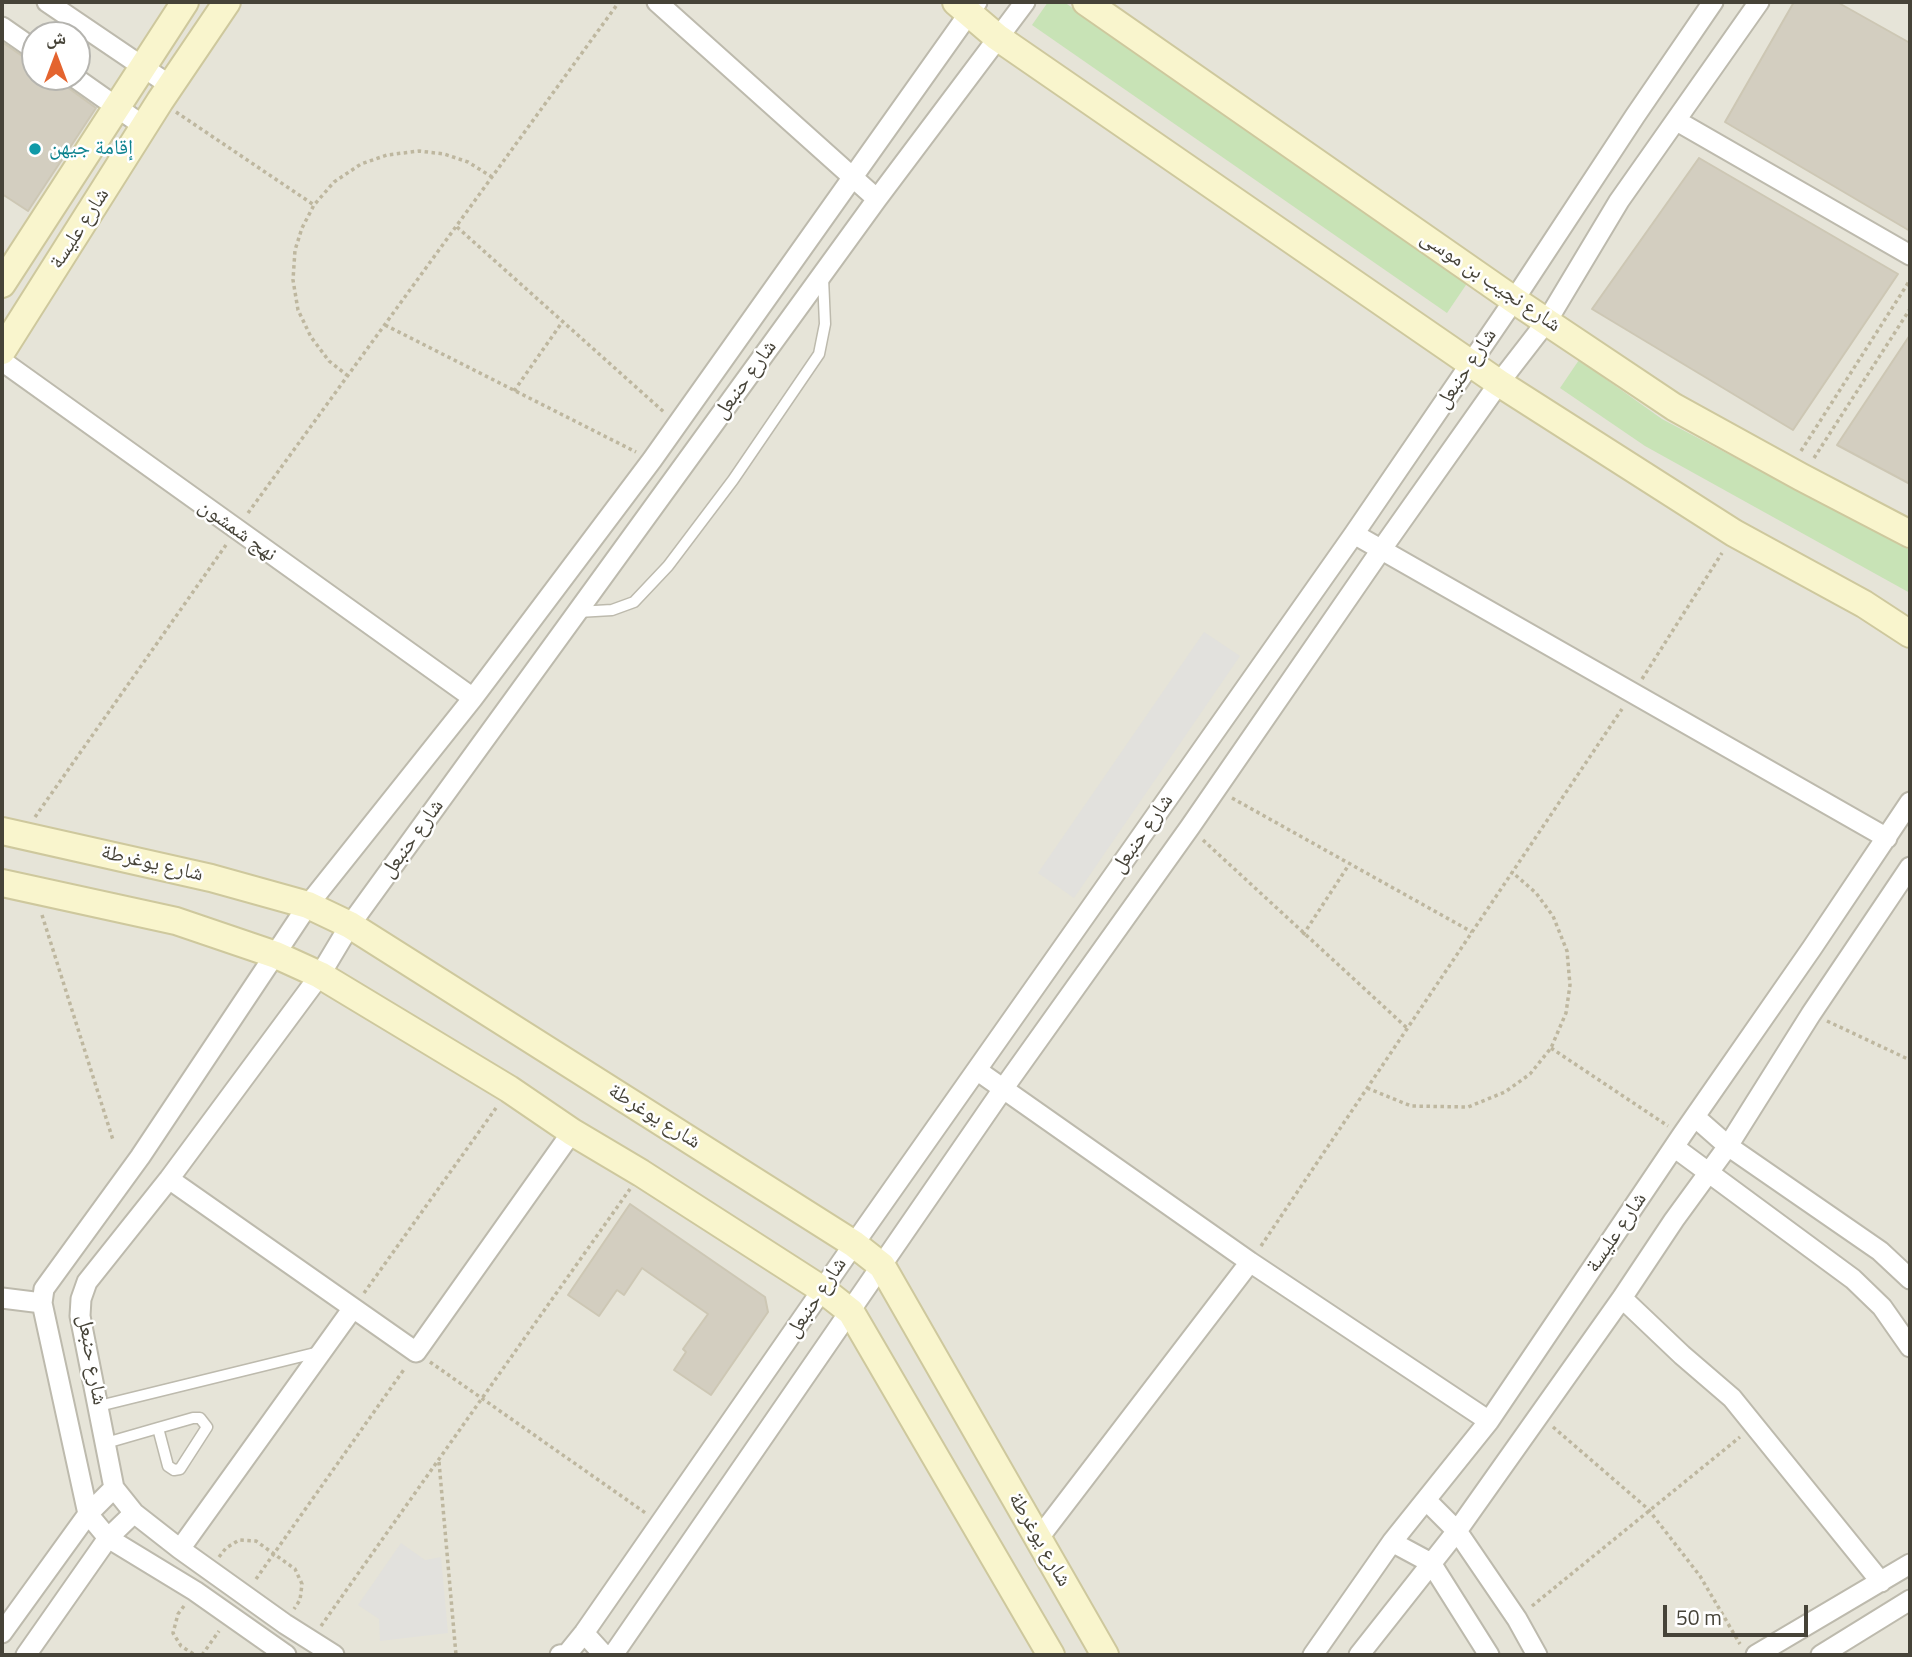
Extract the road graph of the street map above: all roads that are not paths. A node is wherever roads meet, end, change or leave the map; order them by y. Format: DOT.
graph roads {
  1 [pos="47,2"];
  2 [pos="185,2"];
  3 [pos="227,2"];
  4 [pos="657,2"];
  5 [pos="1025,2"];
  6 [pos="1086,2"];
  7 [pos="1713,2"];
  8 [pos="1759,2"];
  9 [pos="967,5"];
  10 [pos="2,27"];
  11 [pos="997,37"];
  12 [pos="21,40"];
  13 [pos="141,67"];
  14 [pos="91,89"];
  15 [pos="166,94"];
  16 [pos="117,107"];
  17 [pos="1677,121"];
  18 [pos="145,127"];
  19 [pos="853,179"];
  20 [pos="877,199"];
  21 [pos="1910,255"];
  22 [pos="822,274"];
  23 [pos="2,284"];
  24 [pos="1514,300"];
  25 [pos="1548,321"];
  26 [pos="2,351"];
  27 [pos="2,361"];
  28 [pos="1471,364"];
  29 [pos="1499,383"];
  30 [pos="1354,534"];
  31 [pos="1910,534"];
  32 [pos="1381,550"];
  33 [pos="578,612"];
  34 [pos="1910,634"];
  35 [pos="473,698"];
  36 [pos="1910,802"];
  37 [pos="12,833"];
  38 [pos="1887,838"];
  39 [pos="1910,867"];
  40 [pos="2,883"];
  41 [pos="309,905"];
  42 [pos="351,925"];
  43 [pos="276,956"];
  44 [pos="320,975"];
  45 [pos="978,1071"];
  46 [pos="1003,1090"];
  47 [pos="1695,1117"];
  48 [pos="572,1132"];
  49 [pos="1678,1141"];
  50 [pos="1728,1146"];
  51 [pos="1708,1173"];
  52 [pos="169,1179"];
  53 [pos="854,1244"];
  54 [pos="1250,1262"];
  55 [pos="882,1266"];
  56 [pos="1910,1279"];
  57 [pos="823,1290"];
  58 [pos="2,1298"];
  59 [pos="1622,1298"];
  60 [pos="42,1303"];
  61 [pos="353,1308"];
  62 [pos="851,1312"];
  63 [pos="1910,1347"];
  64 [pos="323,1351"];
  65 [pos="99,1406"];
  66 [pos="1489,1421"];
  67 [pos="158,1428"];
  68 [pos="106,1443"];
  69 [pos="114,1488"];
  70 [pos="1427,1502"];
  71 [pos="134,1513"];
  72 [pos="88,1514"];
  73 [pos="1457,1531"];
  74 [pos="108,1538"];
  75 [pos="1038,1539"];
  76 [pos="1392,1542"];
  77 [pos="180,1549"];
  78 [pos="1431,1563"];
  79 [pos="1910,1564"];
  80 [pos="1881,1582"];
  81 [pos="1910,1600"];
  82 [pos="2,1633"];
  83 [pos="584,1633"];
  84 [pos="1748,1650"];
  85 [pos="26,1655"];
  86 [pos="286,1655"];
  87 [pos="334,1655"];
  88 [pos="560,1655"];
  89 [pos="567,1655"];
  90 [pos="604,1655"];
  91 [pos="613,1655"];
  92 [pos="1051,1655"];
  93 [pos="1104,1655"];
  94 [pos="1313,1655"];
  95 [pos="1359,1655"];
  96 [pos="1489,1655"];
  97 [pos="1537,1655"];
  98 [pos="1821,1655"];
  1 -- 13 [label="street"];
  2 -- 13 [label="street, شارع عليسة"];
  3 -- 15 [label="street, شارع عليسة"];
  4 -- 19 [label="street"];
  5 -- 11 [label="street, شارع حنبعل"];
  6 -- 24 [label="street, شارع نجيب بن موسى"];
  7 -- 24 [label="street, شارع حنبعل"];
  8 -- 17 [label="street, شارع حنبعل"];
  9 -- 11 [label="street"];
  9 -- 19 [label="street, شارع حنبعل"];
  10 -- 12 [label="street"];
  11 -- 20 [label="street, شارع حنبعل"];
  11 -- 28 [label="street"];
  13 -- 15 [label="street"];
  13 -- 16 [label="street, شارع عليسة"];
  14 -- 16 [label="street"];
  15 -- 18 [label="street, شارع عليسة"];
  16 -- 18 [label="street"];
  16 -- 23 [label="street, شارع عليسة"];
  17 -- 21 [label="street"];
  17 -- 25 [label="street, شارع حنبعل"];
  18 -- 26 [label="street, شارع عليسة"];
  19 -- 20 [label="street"];
  19 -- 35 [label="street, شارع حنبعل"];
  20 -- 22 [label="street, شارع حنبعل"];
  22 -- 33 [label="street, شارع حنبعل"];
  22 -- 33 [label="lane"];
  24 -- 25 [label="street, شارع نجيب بن موسى"];
  24 -- 28 [label="street, شارع حنبعل"];
  25 -- 29 [label="street, شارع حنبعل"];
  25 -- 31 [label="street, شارع نجيب بن موسى"];
  27 -- 35 [label="street, نهج شمشون"];
  28 -- 29 [label="street"];
  28 -- 30 [label="street, شارع حنبعل"];
  29 -- 32 [label="street, شارع حنبعل"];
  29 -- 34 [label="street"];
  30 -- 32 [label="street"];
  30 -- 45 [label="street, شارع حنبعل"];
  32 -- 38 [label="street"];
  32 -- 46 [label="street, شارع حنبعل"];
  33 -- 42 [label="street, شارع حنبعل"];
  35 -- 41 [label="street, شارع حنبعل"];
  36 -- 38 [label="street, شارع عليسة"];
  37 -- 41 [label="street, شارع يوغرطة"];
  38 -- 47 [label="street, شارع عليسة"];
  39 -- 50 [label="street, شارع عليسة"];
  40 -- 43 [label="street"];
  41 -- 42 [label="street, شارع يوغرطة"];
  41 -- 43 [label="street, شارع حنبعل"];
  42 -- 44 [label="street, شارع حنبعل"];
  42 -- 53 [label="street, شارع يوغرطة"];
  43 -- 44 [label="street"];
  43 -- 60 [label="street, شارع حنبعل"];
  44 -- 48 [label="street"];
  44 -- 52 [label="street, شارع حنبعل"];
  45 -- 46 [label="street"];
  45 -- 53 [label="street, شارع حنبعل"];
  46 -- 54 [label="street"];
  46 -- 55 [label="street, شارع حنبعل"];
  47 -- 49 [label="street, شارع عليسة"];
  47 -- 50 [label="street"];
  48 -- 57 [label="street"];
  48 -- 61 [label="street"];
  49 -- 51 [label="street"];
  49 -- 66 [label="street, شارع عليسة"];
  50 -- 51 [label="street, شارع عليسة"];
  50 -- 56 [label="street"];
  51 -- 59 [label="street, شارع عليسة"];
  51 -- 63 [label="street"];
  52 -- 61 [label="street"];
  52 -- 65 [label="street, شارع حنبعل"];
  53 -- 55 [label="street, شارع يوغرطة"];
  53 -- 57 [label="street, شارع حنبعل"];
  54 -- 66 [label="street"];
  54 -- 75 [label="street"];
  55 -- 62 [label="street, شارع حنبعل"];
  55 -- 75 [label="street, شارع يوغرطة"];
  57 -- 62 [label="street"];
  57 -- 83 [label="street, شارع حنبعل"];
  58 -- 60 [label="street"];
  59 -- 73 [label="street, شارع عليسة"];
  59 -- 80 [label="street"];
  60 -- 72 [label="street, شارع حنبعل"];
  61 -- 64 [label="street"];
  62 -- 91 [label="street, شارع حنبعل"];
  62 -- 92 [label="street"];
  64 -- 65 [label="lane"];
  64 -- 77 [label="street"];
  65 -- 68 [label="street, شارع حنبعل"];
  66 -- 70 [label="street, شارع عليسة"];
  67 -- 67 [label="lane"];
  67 -- 68 [label="lane"];
  68 -- 69 [label="street, شارع حنبعل"];
  69 -- 71 [label="street, شارع حنبعل"];
  69 -- 72 [label="street"];
  70 -- 73 [label="street"];
  70 -- 76 [label="street, شارع عليسة"];
  71 -- 74 [label="street"];
  71 -- 77 [label="street, شارع حنبعل"];
  72 -- 74 [label="street, شارع حنبعل"];
  72 -- 82 [label="street"];
  73 -- 78 [label="street, شارع عليسة"];
  73 -- 97 [label="street"];
  74 -- 85 [label="street"];
  74 -- 86 [label="street, شارع حنبعل"];
  75 -- 93 [label="street, شارع يوغرطة"];
  76 -- 78 [label="street"];
  76 -- 94 [label="street, شارع عليسة"];
  77 -- 87 [label="street, شارع حنبعل"];
  78 -- 95 [label="street, شارع عليسة"];
  78 -- 96 [label="street"];
  79 -- 80 [label="street"];
  80 -- 84 [label="street"];
  81 -- 98 [label="street"];
  83 -- 89 [label="street, شارع حنبعل"];
  83 -- 90 [label="street"];
  88 -- 89 [label="street, شارع حنبعل"];
}
